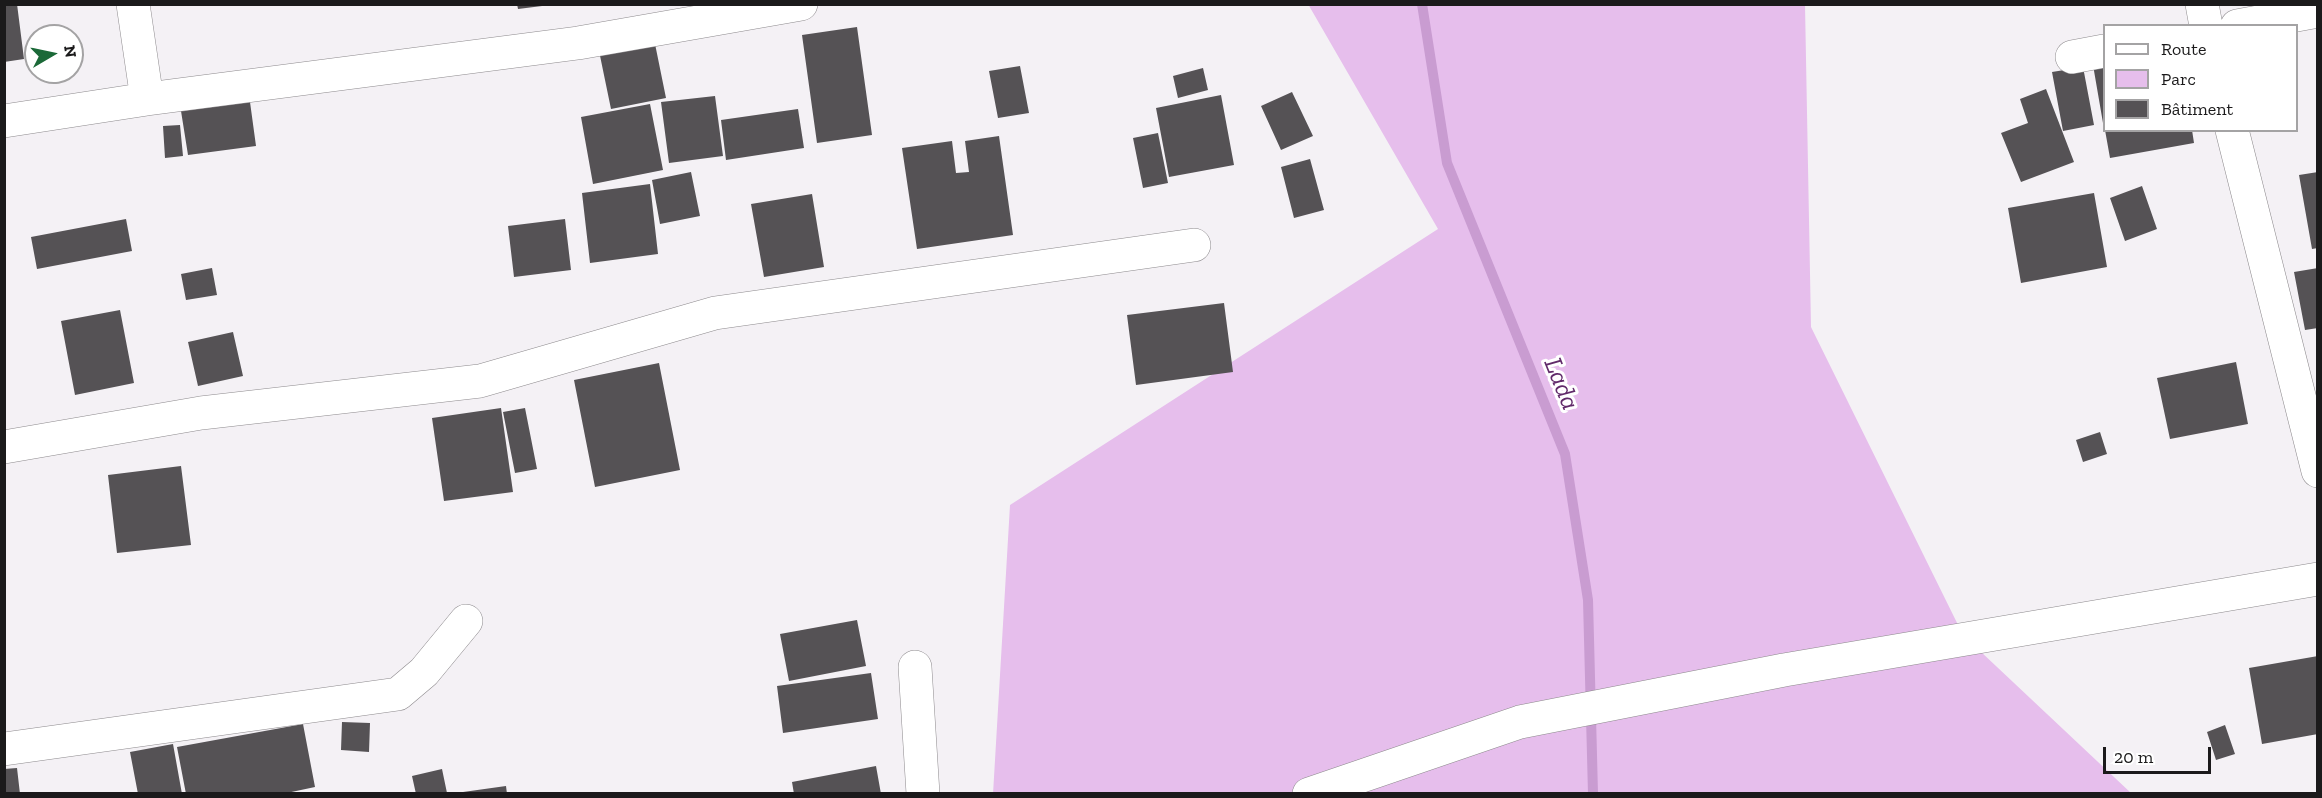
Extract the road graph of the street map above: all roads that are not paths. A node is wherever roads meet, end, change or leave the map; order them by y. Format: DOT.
graph roads {
  1 [pos="133,4"];
  2 [pos="801,4"];
  3 [pos="2202,4"];
  4 [pos="2318,11"];
  5 [pos="2206,24"];
  6 [pos="2248,24"];
  7 [pos="2103,51"];
  8 [pos="2072,57"];
  9 [pos="147,99"];
  10 [pos="4,121"];
  11 [pos="2233,132"];
  12 [pos="1194,245"];
  13 [pos="4,447"];
  14 [pos="2318,471"];
  15 [pos="2318,579"];
  16 [pos="466,621"];
  17 [pos="915,668"];
  18 [pos="4,749"];
  19 [pos="923,794"];
  20 [pos="1309,794"];
  1 -- 9 [label="street"];
  2 -- 9 [label="street"];
  3 -- 5 [label="street"];
  4 -- 6 [label="street"];
  7 -- 8 [label="street"];
  9 -- 10 [label="street"];
  11 -- 14 [label="street"];
  12 -- 13 [label="street"];
  15 -- 20 [label="street"];
  16 -- 18 [label="street"];
  17 -- 19 [label="street"];
}
